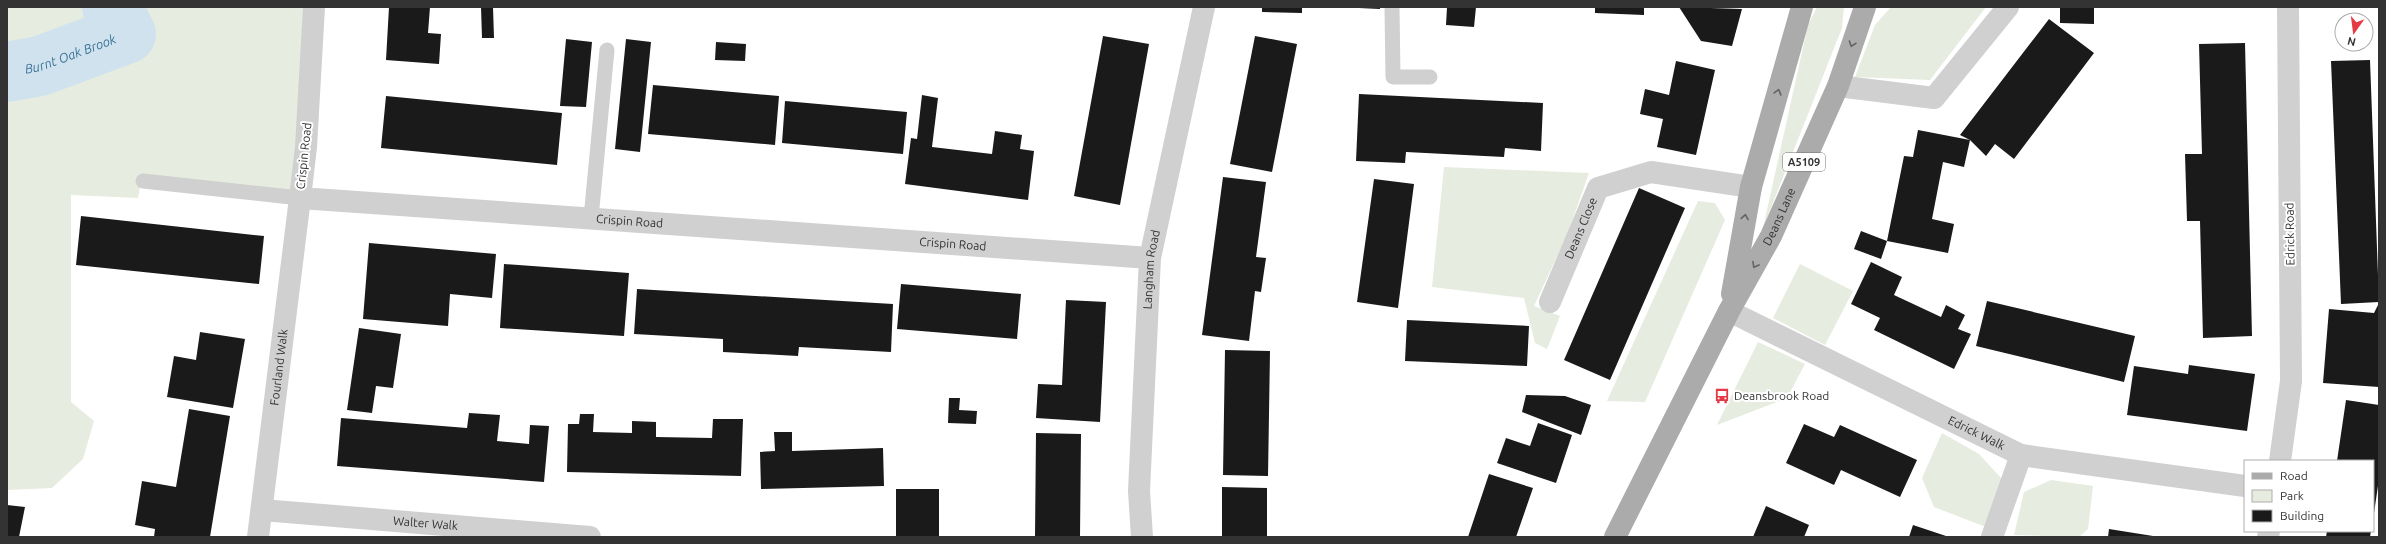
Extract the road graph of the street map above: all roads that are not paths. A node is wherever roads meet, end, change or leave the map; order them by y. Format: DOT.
graph roads {
  1 [pos="314,7"];
  2 [pos="1204,7"];
  3 [pos="1392,7"];
  4 [pos="1802,7"];
  5 [pos="1865,7"];
  6 [pos="2008,7"];
  7 [pos="2288,7"];
  8 [pos="607,50"];
  9 [pos="1430,78"];
  10 [pos="1838,86"];
  11 [pos="143,181"];
  12 [pos="1751,187"];
  13 [pos="300,198"];
  14 [pos="591,218"];
  15 [pos="1150,258"];
  16 [pos="1550,302"];
  17 [pos="1729,311"];
  18 [pos="2021,455"];
  19 [pos="2280,460"];
  20 [pos="2244,486"];
  21 [pos="262,510"];
  22 [pos="258,537"];
  23 [pos="590,537"];
  24 [pos="1142,537"];
  25 [pos="1615,537"];
  26 [pos="1992,537"];
  1 -- 13 [label="street, Crispin Road"];
  2 -- 15 [label="street, Langham Road"];
  3 -- 9 [label="lane"];
  12 -- 4 [label="main road, Deans Lane / A5109, one-way"];
  5 -- 10 [label="main road, Deans Lane / A5109, one-way"];
  6 -- 10 [label="street"];
  7 -- 19 [label="street, Edrick Road"];
  8 -- 14 [label="lane"];
  10 -- 17 [label="main road, Deans Lane / A5109, one-way"];
  11 -- 13 [label="lane"];
  12 -- 16 [label="street, Deans Close"];
  17 -- 12 [label="main road, Deans Lane / A5109, one-way"];
  13 -- 14 [label="street, Crispin Road"];
  13 -- 21 [label="street, Fourland Walk"];
  14 -- 15 [label="street, Crispin Road"];
  15 -- 24 [label="street, Langham Road"];
  17 -- 18 [label="street, Edrick Walk"];
  17 -- 25 [label="main road, Deans Lane / A5109"];
  18 -- 20 [label="street, Edrick Walk"];
  18 -- 26 [label="street"];
  21 -- 22 [label="street, Fourland Walk"];
  21 -- 23 [label="street, Walter Walk"];
}
